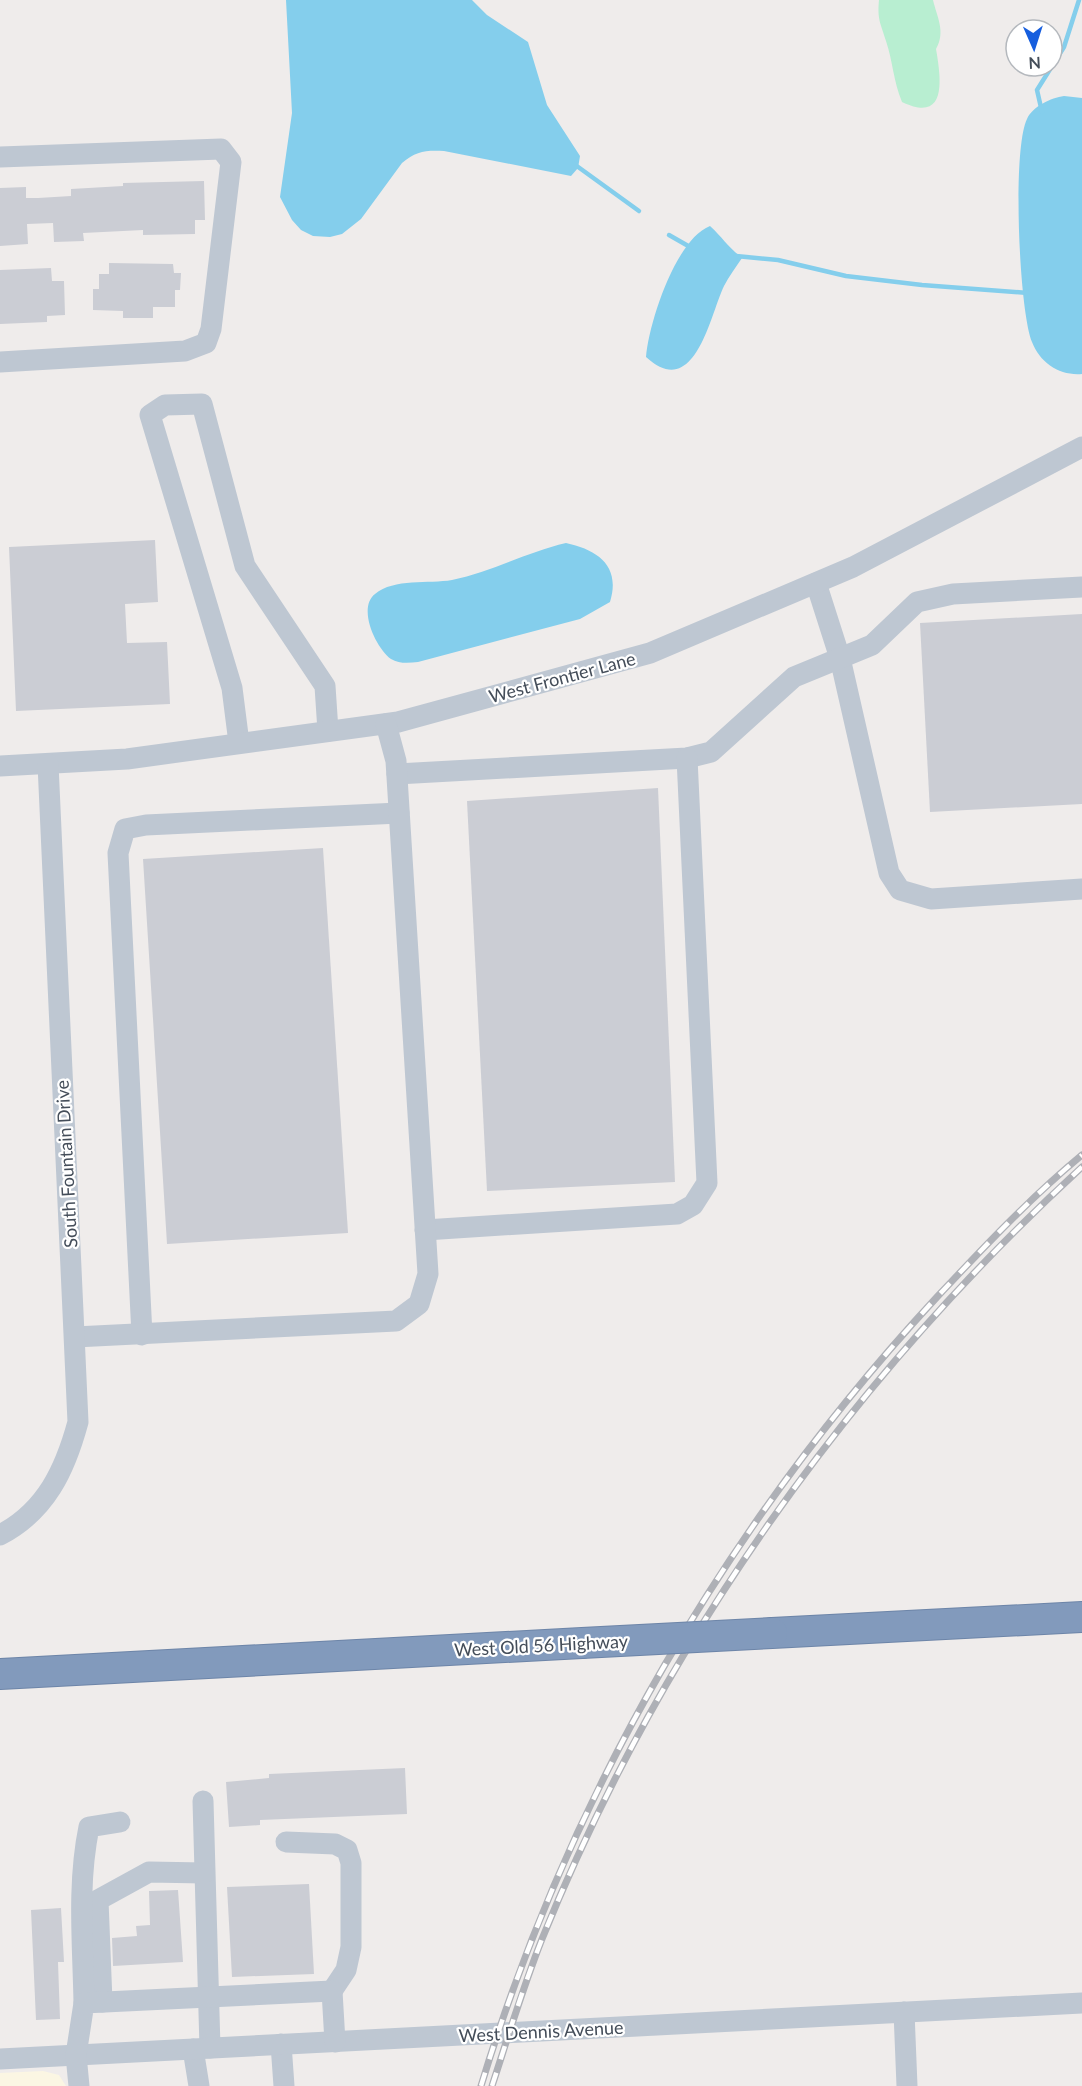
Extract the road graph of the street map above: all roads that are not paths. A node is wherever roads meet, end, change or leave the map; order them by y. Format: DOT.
graph roads {
  1 [pos="0,158"];
  2 [pos="0,362"];
  3 [pos="1082,447"];
  4 [pos="816,583"];
  5 [pos="1082,587"];
  6 [pos="840,658"];
  7 [pos="386,723"];
  8 [pos="328,731"];
  9 [pos="239,744"];
  10 [pos="687,758"];
  11 [pos="48,764"];
  12 [pos="0,766"];
  13 [pos="397,774"];
  14 [pos="399,813"];
  15 [pos="1082,889"];
  16 [pos="425,1230"];
  17 [pos="142,1335"];
  18 [pos="75,1337"];
  19 [pos="0,1535"];
  20 [pos="1082,1617"];
  21 [pos="0,1674"];
  22 [pos="203,1801"];
  23 [pos="120,1822"];
  24 [pos="286,1842"];
  25 [pos="204,1873"];
  26 [pos="332,1991"];
  27 [pos="209,1997"];
  28 [pos="93,2003"];
  29 [pos="1082,2003"];
  30 [pos="904,2012"];
  31 [pos="335,2042"];
  32 [pos="281,2044"];
  33 [pos="202,2049"];
  34 [pos="76,2055"];
  35 [pos="0,2059"];
  36 [pos="79,2086"];
  37 [pos="199,2086"];
  38 [pos="284,2086"];
  39 [pos="907,2086"];
  1 -- 2 [label="street"];
  3 -- 4 [label="street, West Frontier Lane"];
  4 -- 6 [label="street"];
  4 -- 7 [label="street, West Frontier Lane"];
  5 -- 6 [label="street"];
  6 -- 10 [label="street"];
  6 -- 15 [label="street"];
  7 -- 8 [label="street, West Frontier Lane"];
  7 -- 13 [label="street"];
  8 -- 9 [label="street, West Frontier Lane"];
  8 -- 9 [label="street"];
  9 -- 11 [label="street, West Frontier Lane"];
  10 -- 13 [label="street"];
  10 -- 16 [label="street"];
  11 -- 12 [label="street, West Frontier Lane"];
  11 -- 18 [label="street, South Fountain Drive"];
  13 -- 14 [label="street"];
  14 -- 16 [label="street"];
  14 -- 17 [label="street"];
  16 -- 17 [label="street"];
  17 -- 18 [label="street"];
  18 -- 19 [label="street, South Fountain Drive"];
  20 -- 21 [label="highway, West Old 56 Highway, bridge"];
  22 -- 25 [label="street"];
  23 -- 28 [label="street"];
  24 -- 26 [label="street"];
  25 -- 27 [label="street"];
  25 -- 28 [label="street"];
  26 -- 27 [label="street"];
  26 -- 31 [label="street"];
  27 -- 28 [label="street"];
  27 -- 33 [label="street"];
  28 -- 34 [label="street"];
  29 -- 30 [label="street, West Dennis Avenue"];
  30 -- 31 [label="street, West Dennis Avenue"];
  30 -- 39 [label="street"];
  31 -- 32 [label="street, West Dennis Avenue"];
  32 -- 33 [label="street, West Dennis Avenue"];
  32 -- 38 [label="street"];
  33 -- 34 [label="street, West Dennis Avenue"];
  33 -- 37 [label="street"];
  34 -- 35 [label="street, West Dennis Avenue"];
  34 -- 36 [label="street"];
}
